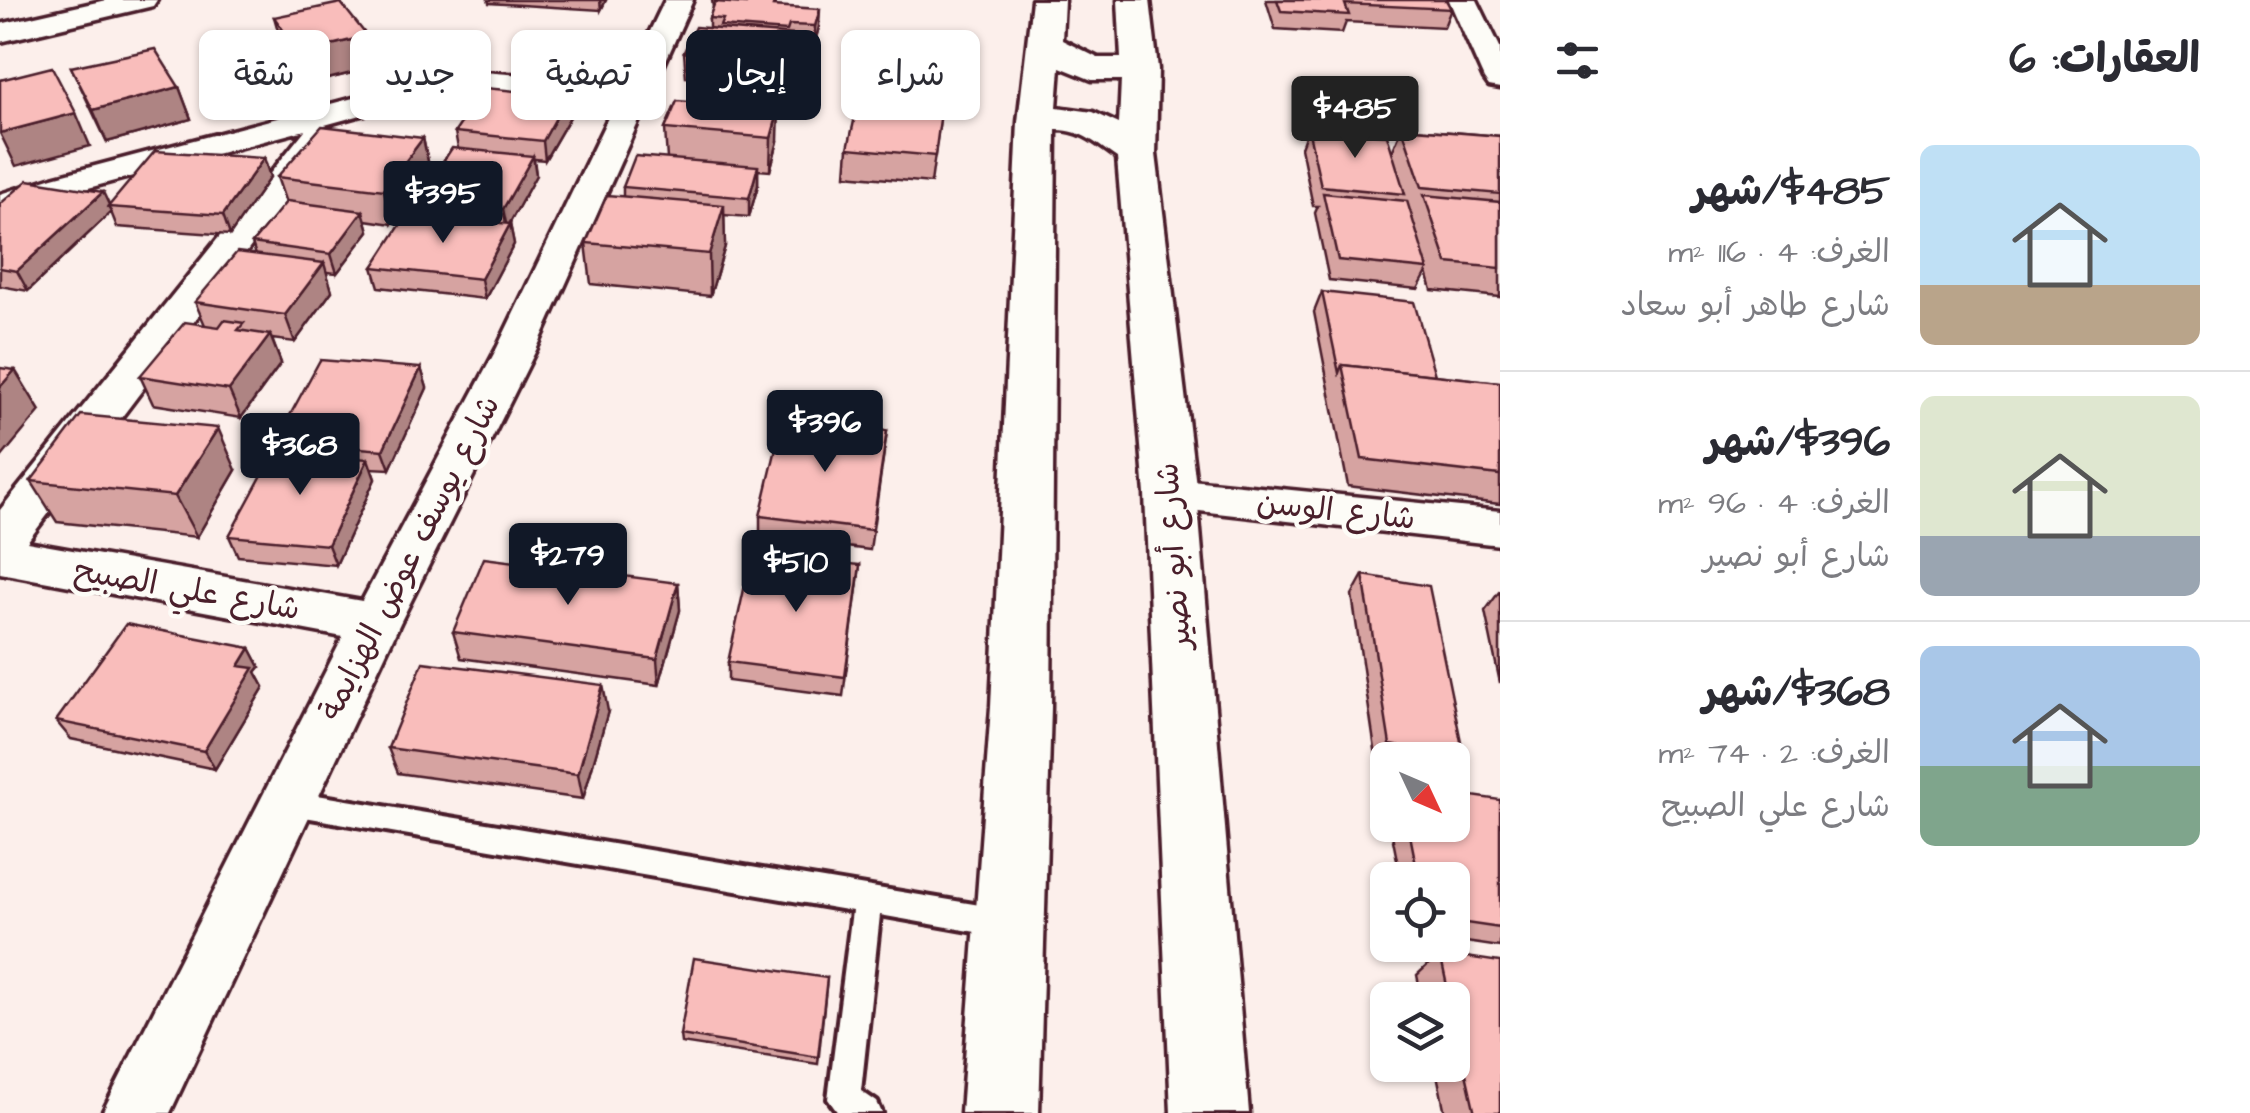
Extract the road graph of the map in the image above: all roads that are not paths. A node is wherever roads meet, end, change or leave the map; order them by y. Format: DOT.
graph roads {
  1 [pos="143,0"];
  2 [pos="679,0"];
  3 [pos="1134,0"];
  4 [pos="1465,3"];
  5 [pos="1500,10"];
  6 [pos="1047,23"];
  7 [pos="665,30"];
  8 [pos="0,33"];
  9 [pos="1140,69"];
  10 [pos="1500,78"];
  11 [pos="511,83"];
  12 [pos="336,112"];
  13 [pos="624,120"];
  14 [pos="1037,122"];
  15 [pos="1136,154"];
  16 [pos="0,206"];
  17 [pos="1171,494"];
  18 [pos="1500,528"];
  19 [pos="0,543"];
  20 [pos="0,556"];
  21 [pos="375,624"];
  22 [pos="287,802"];
  23 [pos="868,899"];
  24 [pos="1008,924"];
  25 [pos="136,1113"];
  26 [pos="866,1113"];
  27 [pos="1000,1113"];
  28 [pos="1210,1113"];
  1 -- 8 [label="street"];
  2 -- 7 [label="street, شارع يوسف عوض الهزايمة"];
  3 -- 9 [label="main road, شارع أبو نصير"];
  4 -- 5 [label="street"];
  4 -- 10 [label="street"];
  6 -- 9 [label="main road"];
  6 -- 14 [label="main road"];
  9 -- 15 [label="main road, شارع أبو نصير"];
  11 -- 12 [label="street"];
  12 -- 16 [label="street"];
  12 -- 19 [label="street"];
  13 -- 21 [label="street, شارع يوسف عوض الهزايمة"];
  14 -- 15 [label="main road"];
  14 -- 24 [label="main road"];
  15 -- 17 [label="main road, شارع أبو نصير"];
  17 -- 18 [label="street, شارع الوسن"];
  17 -- 28 [label="main road, شارع أبو نصير"];
  20 -- 21 [label="street, شارع علي الصبيح"];
  21 -- 22 [label="street, شارع يوسف عوض الهزايمة"];
  22 -- 23 [label="lane"];
  22 -- 25 [label="street, شارع يوسف عوض الهزايمة"];
  23 -- 24 [label="lane"];
  23 -- 26 [label="lane"];
  24 -- 27 [label="main road"];
}
